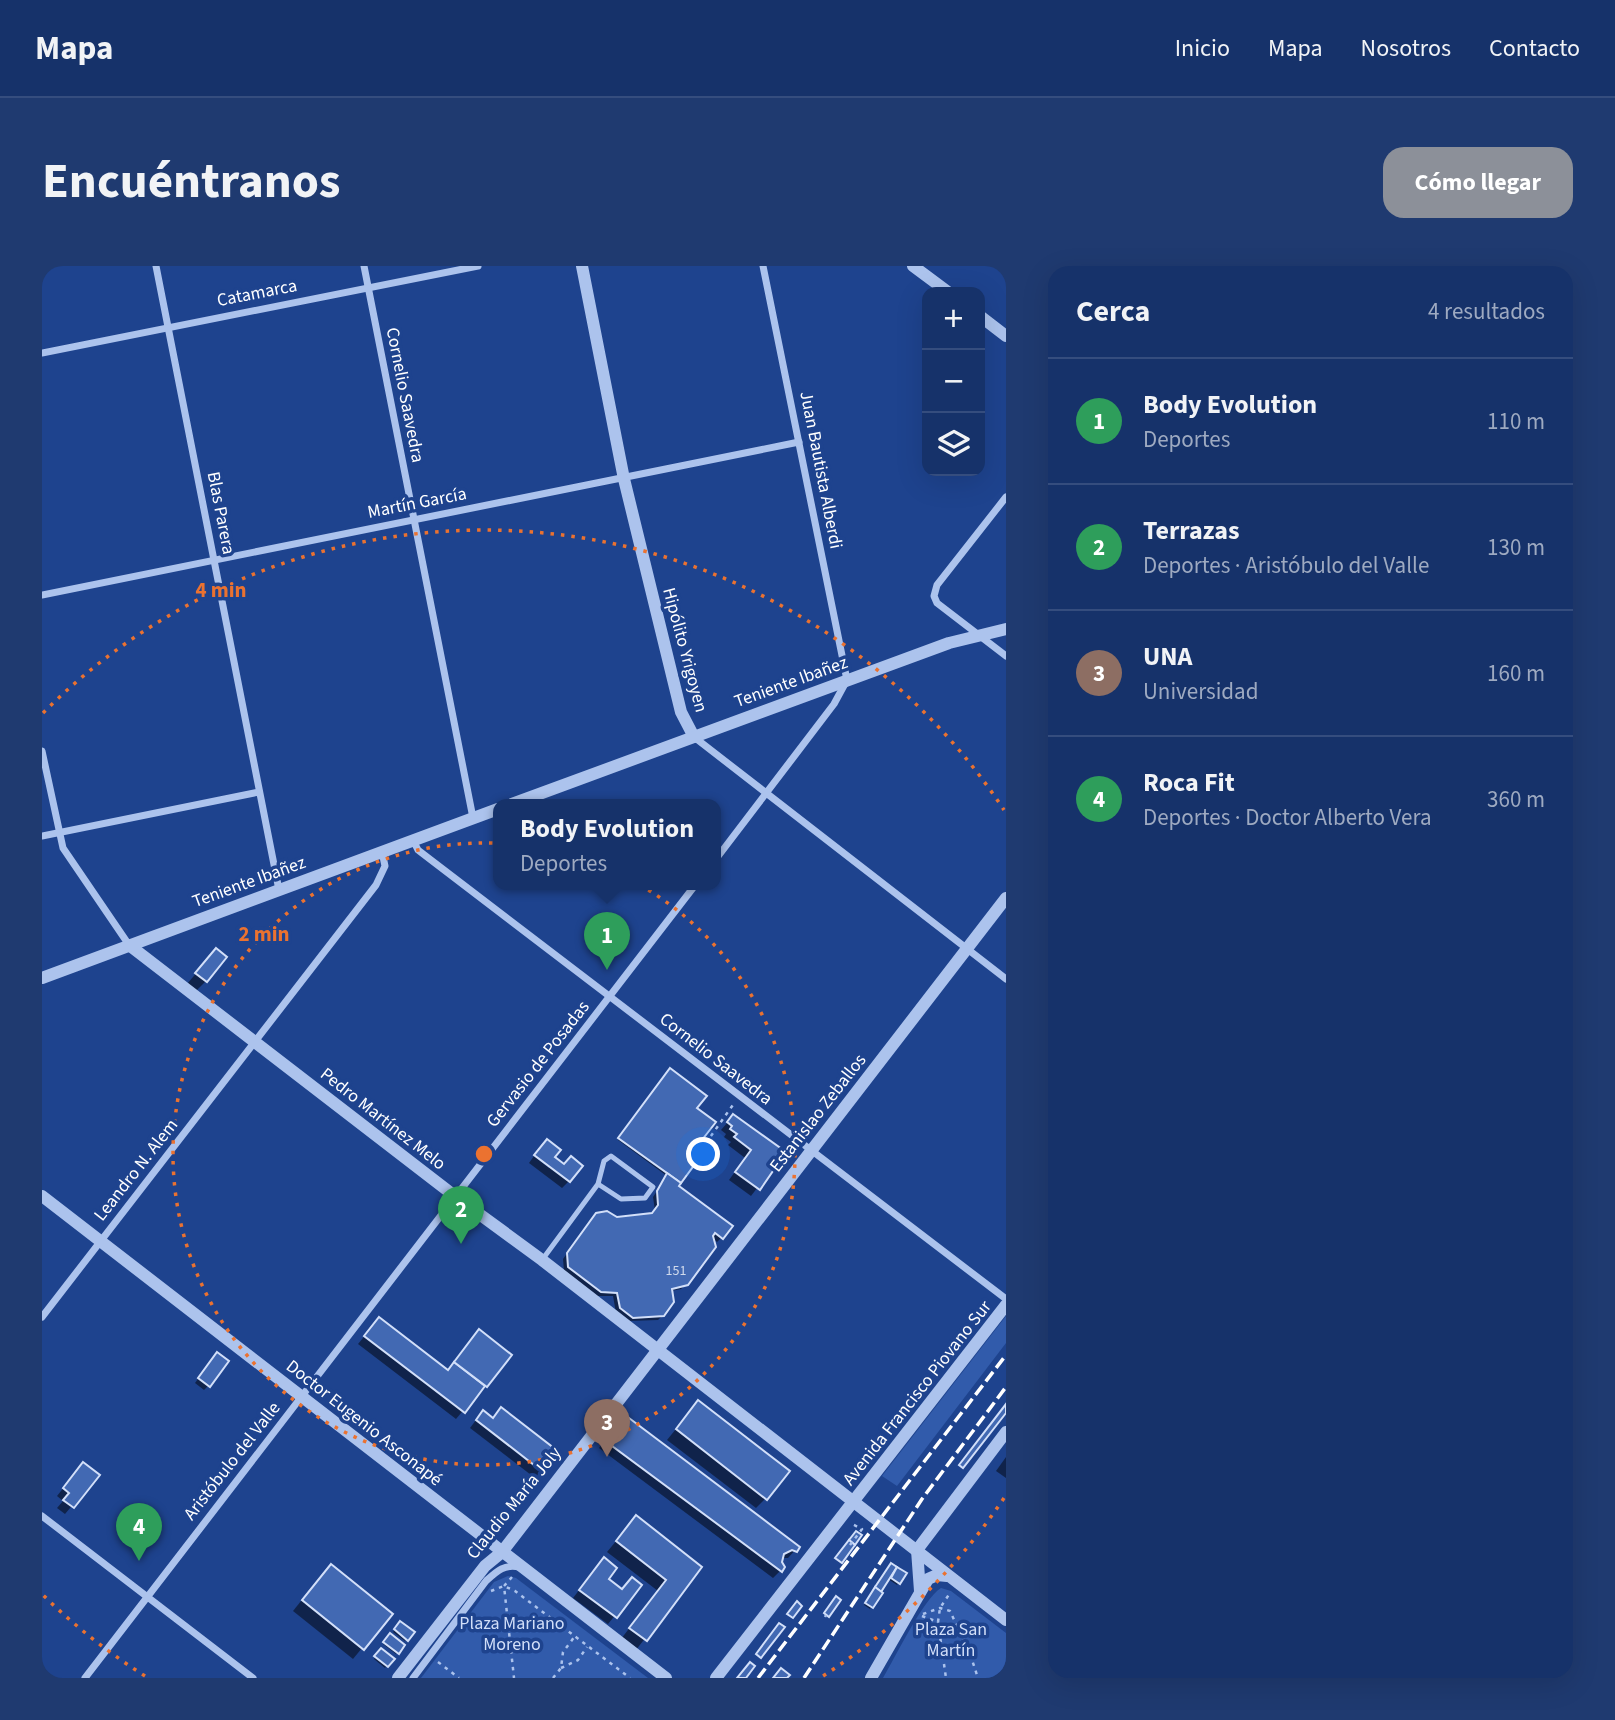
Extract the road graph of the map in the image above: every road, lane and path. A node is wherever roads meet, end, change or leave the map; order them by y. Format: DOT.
graph roads {
  1 [pos="156,266"];
  2 [pos="364,266"];
  3 [pos="478,266"];
  4 [pos="582,266"];
  5 [pos="763,266"];
  6 [pos="913,266"];
  7 [pos="368,287"];
  8 [pos="941,287"];
  9 [pos="985,320"];
  10 [pos="168,327"];
  11 [pos="1006,336"];
  12 [pos="42,353"];
  13 [pos="799,442"];
  14 [pos="624,479"];
  15 [pos="1006,497"];
  16 [pos="414,520"];
  17 [pos="215,560"];
  18 [pos="42,595"];
  19 [pos="1006,629"];
  20 [pos="979,635"];
  21 [pos="1006,656"];
  22 [pos="847,680"];
  23 [pos="694,737"];
  24 [pos="42,751"];
  25 [pos="259,792"];
  26 [pos="766,793"];
  27 [pos="526,799"];
  28 [pos="493,811"];
  29 [pos="473,818"];
  30 [pos="58,833"];
  31 [pos="42,836"];
  32 [pos="413,839"];
  33 [pos="382,851"];
  34 [pos="721,852"];
  35 [pos="279,890"];
  36 [pos="691,890"];
  37 [pos="1006,898"];
  38 [pos="130,945"];
  39 [pos="966,948"];
  40 [pos="42,978"];
  41 [pos="1006,979"];
  42 [pos="610,996"];
  43 [pos="255,1042"];
  44 [pos="738,1097"];
  45 [pos="706,1143"];
  46 [pos="810,1152"];
  47 [pos="598,1184"];
  48 [pos="42,1196"];
  49 [pos="456,1197"];
  50 [pos="101,1241"];
  51 [pos="542,1260"];
  52 [pos="1006,1299"];
  53 [pos="1006,1305"];
  54 [pos="42,1317"];
  55 [pos="657,1349"];
  56 [pos="301,1397"];
  57 [pos="1006,1432"];
  58 [pos="855,1502"];
  59 [pos="42,1516"];
  60 [pos="839,1522"];
  61 [pos="850,1545"];
  62 [pos="917,1550"];
  63 [pos="502,1552"];
  64 [pos="521,1567"];
  65 [pos="952,1579"];
  66 [pos="504,1586"];
  67 [pos="492,1591"];
  68 [pos="920,1592"];
  69 [pos="147,1597"];
  70 [pos="940,1608"];
  71 [pos="920,1615"];
  72 [pos="1006,1620"];
  73 [pos="938,1622"];
  74 [pos="575,1636"];
  75 [pos="587,1646"];
  76 [pos="944,1653"];
  77 [pos="561,1668"];
  78 [pos="432,1670"];
  79 [pos="85,1678"];
  80 [pos="253,1678"];
  81 [pos="398,1678"];
  82 [pos="412,1678"];
  83 [pos="459,1678"];
  84 [pos="514,1678"];
  85 [pos="553,1678"];
  86 [pos="630,1678"];
  87 [pos="666,1678"];
  88 [pos="716,1678"];
  89 [pos="871,1678"];
  90 [pos="946,1678"];
  91 [pos="978,1678"];
  1 -- 10 [label="street, Blas Parera"];
  2 -- 7 [label="street, Cornelio Saavedra"];
  3 -- 7 [label="street, Catamarca"];
  4 -- 14 [label="street, Hipólito Yrigoyen"];
  5 -- 13 [label="street, Juan Bautista Alberdi"];
  6 -- 8 [label="street"];
  7 -- 10 [label="street, Catamarca"];
  7 -- 16 [label="street, Cornelio Saavedra"];
  9 -- 11 [label="street"];
  10 -- 12 [label="street, Catamarca"];
  10 -- 17 [label="street, Blas Parera"];
  13 -- 14 [label="street, Martín García"];
  13 -- 22 [label="street, Juan Bautista Alberdi"];
  14 -- 16 [label="street, Martín García"];
  14 -- 23 [label="street, Hipólito Yrigoyen"];
  15 -- 20 [label="street"];
  16 -- 17 [label="street, Martín García"];
  16 -- 29 [label="street, Cornelio Saavedra"];
  17 -- 18 [label="street, Martín García"];
  17 -- 25 [label="street, Blas Parera"];
  19 -- 20 [label="street, Teniente Ibañez"];
  20 -- 21 [label="street"];
  20 -- 22 [label="street, Teniente Ibañez"];
  22 -- 23 [label="street, Teniente Ibañez"];
  22 -- 26 [label="street"];
  23 -- 26 [label="street, Hipólito Yrigoyen"];
  23 -- 27 [label="street, Teniente Ibañez"];
  24 -- 30 [label="street, Pedro Martínez Melo"];
  25 -- 30 [label="street"];
  25 -- 35 [label="street, Blas Parera"];
  26 -- 34 [label="street"];
  26 -- 39 [label="street, Hipólito Yrigoyen"];
  28 -- 29 [label="street, Teniente Ibañez"];
  29 -- 32 [label="street, Teniente Ibañez"];
  30 -- 31 [label="street"];
  30 -- 38 [label="street, Pedro Martínez Melo"];
  32 -- 33 [label="street, Teniente Ibañez"];
  32 -- 42 [label="street, Cornelio Saavedra"];
  33 -- 35 [label="street, Teniente Ibañez"];
  33 -- 43 [label="street, Leandro N. Alem"];
  35 -- 38 [label="street, Teniente Ibañez"];
  36 -- 42 [label="street, Gervasio de Posadas"];
  37 -- 39 [label="street, Estanislao Zeballos"];
  38 -- 40 [label="street, Teniente Ibañez"];
  38 -- 43 [label="street, Pedro Martínez Melo"];
  39 -- 41 [label="street, Hipólito Yrigoyen"];
  39 -- 46 [label="street, Estanislao Zeballos"];
  42 -- 44 [label="street, Cornelio Saavedra"];
  42 -- 49 [label="street, Gervasio de Posadas"];
  43 -- 49 [label="street, Pedro Martínez Melo"];
  43 -- 50 [label="street, Leandro N. Alem"];
  44 -- 45 [label="path"];
  44 -- 46 [label="street, Cornelio Saavedra"];
  46 -- 52 [label="street, Cornelio Saavedra"];
  46 -- 55 [label="street, Estanislao Zeballos"];
  47 -- 47 [label="lane"];
  47 -- 51 [label="lane"];
  48 -- 50 [label="street, Doctor Eugenio Asconapé"];
  49 -- 51 [label="street, Pedro Martínez Melo"];
  49 -- 56 [label="street, Aristóbulo del Valle"];
  50 -- 54 [label="street, Leandro N. Alem"];
  50 -- 56 [label="street, Doctor Eugenio Asconapé"];
  51 -- 55 [label="street, Pedro Martínez Melo"];
  53 -- 58 [label="street, Avenida Francisco Piovano Sur"];
  55 -- 58 [label="street, Pedro Martínez Melo"];
  55 -- 63 [label="street, Claudio María Joly"];
  56 -- 63 [label="street, Doctor Eugenio Asconapé"];
  56 -- 69 [label="street, Aristóbulo del Valle"];
  57 -- 62 [label="street"];
  58 -- 60 [label="street, Avenida Francisco Piovano Sur"];
  58 -- 62 [label="street, Pedro Martínez Melo"];
  59 -- 69 [label="street"];
  60 -- 61 [label="path"];
  60 -- 88 [label="street, Avenida Francisco Piovano Sur"];
  62 -- 65 [label="street, Pedro Martínez Melo"];
  62 -- 68 [label="street"];
  63 -- 64 [label="street, Doctor Eugenio Asconapé"];
  63 -- 81 [label="street, Claudio María Joly"];
  64 -- 66 [label="path"];
  64 -- 82 [label="street, Claudio María Joly"];
  64 -- 87 [label="street, Doctor Eugenio Asconapé"];
  65 -- 68 [label="street"];
  65 -- 70 [label="path"];
  65 -- 72 [label="street, Pedro Martínez Melo"];
  66 -- 67 [label="path"];
  66 -- 74 [label="path"];
  66 -- 84 [label="path"];
  68 -- 89 [label="street"];
  69 -- 79 [label="street, Aristóbulo del Valle"];
  69 -- 80 [label="street"];
  70 -- 71 [label="path"];
  70 -- 73 [label="path"];
  70 -- 91 [label="path"];
  74 -- 75 [label="path"];
  74 -- 77 [label="path"];
  75 -- 77 [label="path"];
  75 -- 86 [label="path"];
  76 -- 90 [label="path"];
  77 -- 85 [label="path"];
  78 -- 83 [label="path"];
}
